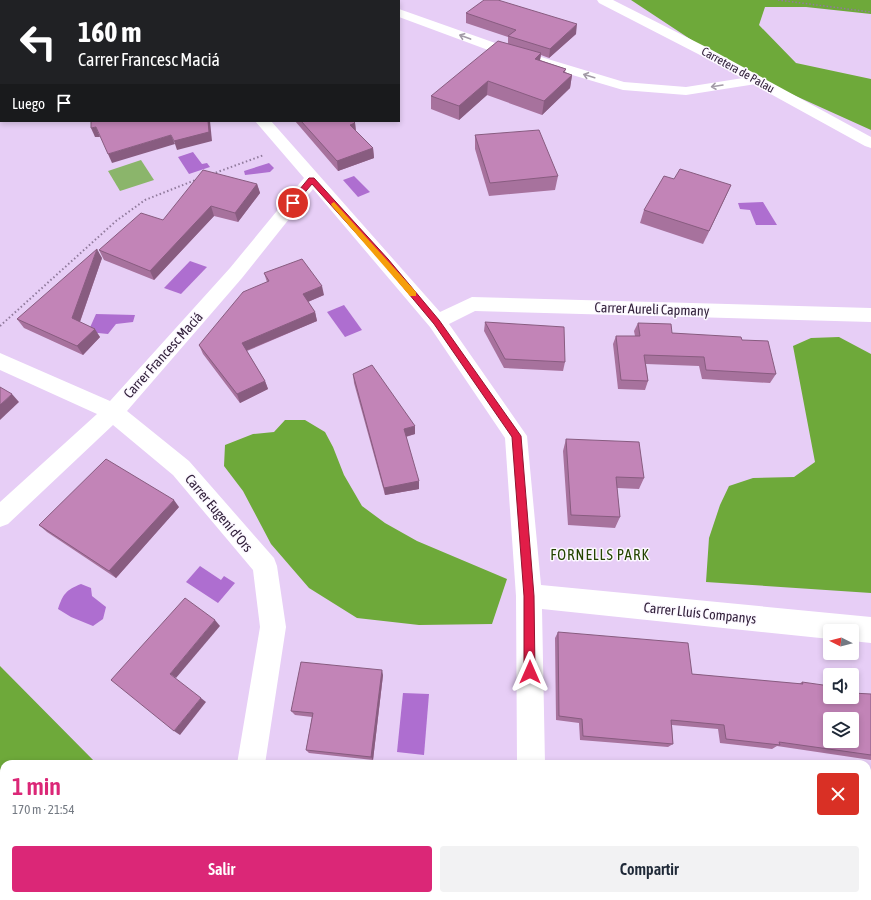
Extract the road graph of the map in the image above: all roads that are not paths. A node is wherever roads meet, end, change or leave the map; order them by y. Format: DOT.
graph roads {
  1 [pos="603,0"];
  2 [pos="400,14"];
  3 [pos="756,80"];
  4 [pos="264,122"];
  5 [pos="871,144"];
  6 [pos="312,179"];
  7 [pos="871,315"];
  8 [pos="436,322"];
  9 [pos="0,361"];
  10 [pos="113,412"];
  11 [pos="0,517"];
  12 [pos="529,596"];
  13 [pos="871,630"];
  14 [pos="251,760"];
  15 [pos="531,760"];
  1 -- 3 [label="street, Carretera de Palau"];
  3 -- 2 [label="street, one-way"];
  3 -- 5 [label="street, Carretera de Palau"];
  4 -- 6 [label="street"];
  6 -- 8 [label="street"];
  6 -- 10 [label="street, Carrer Francesc Maciá"];
  7 -- 8 [label="street, Carrer Aureli Capmany"];
  8 -- 12 [label="street"];
  9 -- 10 [label="street, Carrer Eugeni d'Ors"];
  10 -- 11 [label="street, Carrer Francesc Maciá"];
  10 -- 14 [label="street, Carrer Eugeni d'Ors"];
  12 -- 13 [label="street, Carrer Lluís Companys"];
  12 -- 15 [label="street"];
}
